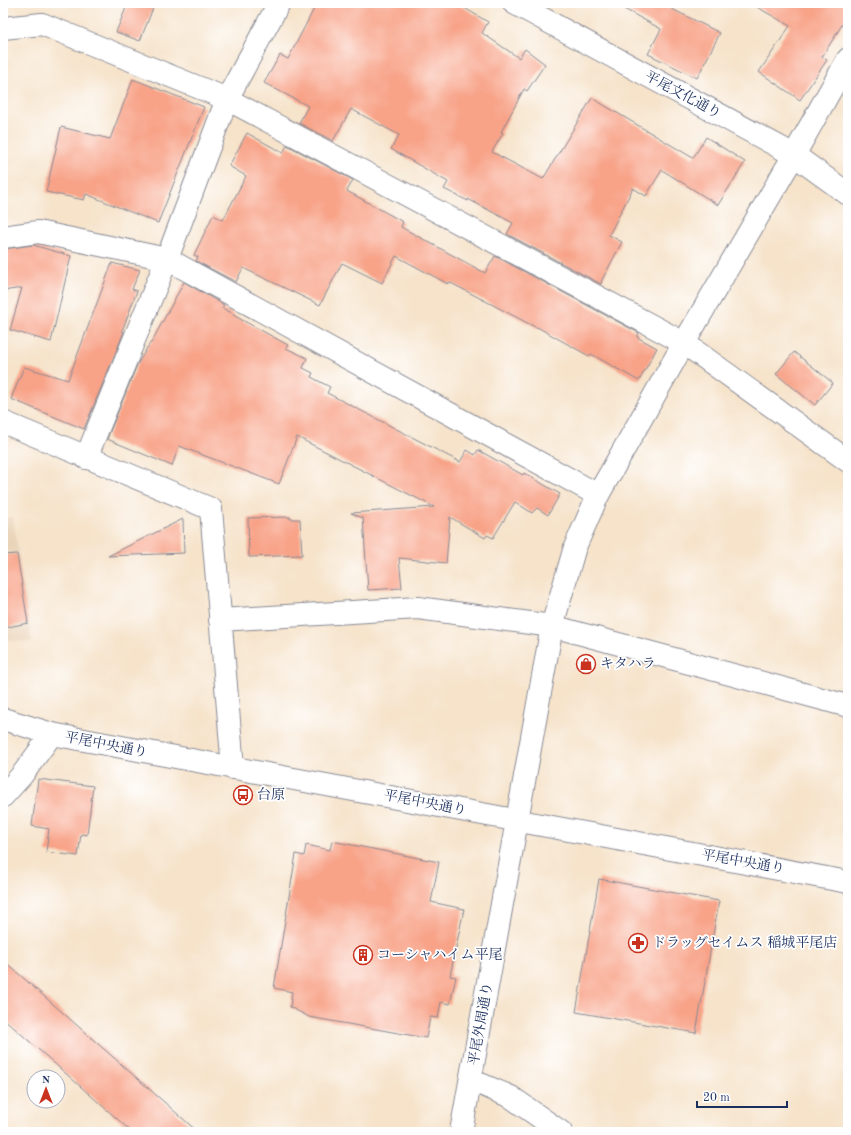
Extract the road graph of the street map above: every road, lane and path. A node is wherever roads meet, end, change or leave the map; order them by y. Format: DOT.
graph roads {
  1 [pos="279,3"];
  2 [pos="514,3"];
  3 [pos="3,28"];
  4 [pos="848,59"];
  5 [pos="227,100"];
  6 [pos="794,155"];
  7 [pos="848,194"];
  8 [pos="3,237"];
  9 [pos="167,259"];
  10 [pos="684,343"];
  11 [pos="3,422"];
  12 [pos="86,458"];
  13 [pos="848,461"];
  14 [pos="598,495"];
  15 [pos="220,620"];
  16 [pos="552,626"];
  17 [pos="848,706"];
  18 [pos="3,719"];
  19 [pos="52,734"];
  20 [pos="233,768"];
  21 [pos="3,796"];
  22 [pos="518,821"];
  23 [pos="848,882"];
  24 [pos="471,1080"];
  25 [pos="461,1132"];
  26 [pos="561,1132"];
  1 -- 5 [label="street"];
  2 -- 6 [label="street, 平尾文化通り"];
  3 -- 5 [label="street"];
  4 -- 6 [label="street, 平尾外周通り"];
  5 -- 9 [label="street"];
  5 -- 10 [label="street"];
  6 -- 7 [label="street, 平尾文化通り"];
  6 -- 10 [label="street, 平尾外周通り"];
  8 -- 9 [label="street"];
  9 -- 12 [label="street"];
  9 -- 14 [label="street"];
  10 -- 13 [label="street"];
  10 -- 14 [label="street, 平尾外周通り"];
  11 -- 12 [label="street"];
  12 -- 15 [label="street"];
  14 -- 16 [label="street, 平尾外周通り"];
  15 -- 16 [label="street"];
  15 -- 20 [label="street"];
  16 -- 17 [label="street"];
  16 -- 22 [label="street, 平尾外周通り"];
  18 -- 19 [label="street, 平尾中央通り"];
  19 -- 20 [label="street, 平尾中央通り"];
  19 -- 21 [label="street"];
  20 -- 22 [label="street, 平尾中央通り"];
  22 -- 23 [label="street, 平尾中央通り"];
  22 -- 24 [label="street, 平尾外周通り"];
  24 -- 25 [label="street, 平尾外周通り"];
  24 -- 26 [label="street"];
}
